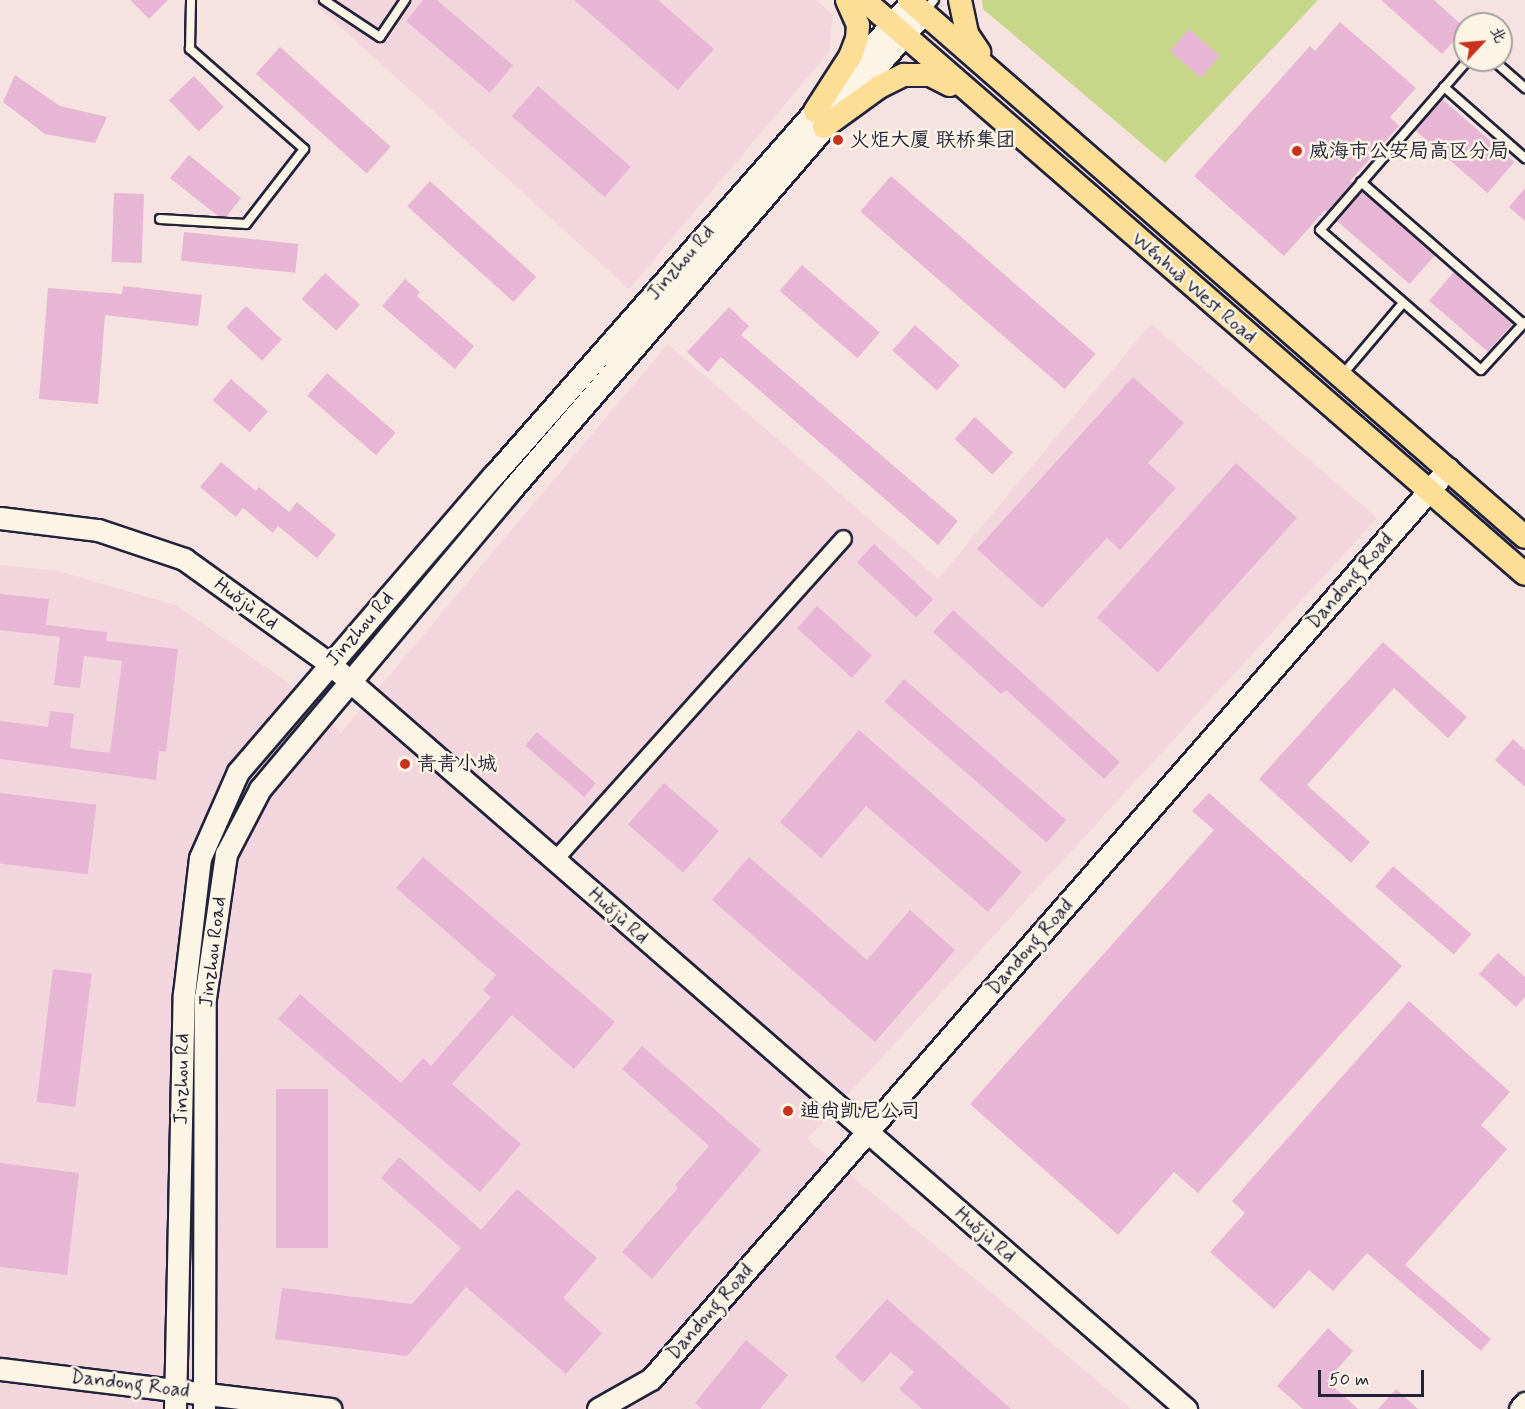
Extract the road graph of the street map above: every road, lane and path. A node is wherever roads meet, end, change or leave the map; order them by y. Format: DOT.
graph roads {
  1 [pos="191,0"];
  2 [pos="324,0"];
  3 [pos="405,0"];
  4 [pos="847,0"];
  5 [pos="864,0"];
  6 [pos="960,0"];
  7 [pos="918,3"];
  8 [pos="898,30"];
  9 [pos="1457,72"];
  10 [pos="1507,72"];
  11 [pos="1005,83"];
  12 [pos="1444,87"];
  13 [pos="1525,88"];
  14 [pos="985,106"];
  15 [pos="819,119"];
  16 [pos="1525,158"];
  17 [pos="1361,182"];
  18 [pos="160,219"];
  19 [pos="1403,303"];
  20 [pos="1524,323"];
  21 [pos="1342,375"];
  22 [pos="1448,469"];
  23 [pos="1429,491"];
  24 [pos="0,518"];
  25 [pos="1525,537"];
  26 [pos="843,538"];
  27 [pos="1525,574"];
  28 [pos="330,664"];
  29 [pos="351,681"];
  30 [pos="555,859"];
  31 [pos="867,1133"];
  32 [pos="0,1369"];
  33 [pos="175,1399"];
  34 [pos="205,1401"];
  35 [pos="1525,1403"];
  36 [pos="331,1409"];
  37 [pos="598,1409"];
  38 [pos="1186,1409"];
  39 [pos="1520,1409"];
  1 -- 18 [label="lane"];
  2 -- 3 [label="lane"];
  4 -- 15 [label="main road"];
  5 -- 8 [label="main road, Wénhuà West Road"];
  6 -- 11 [label="main road"];
  7 -- 8 [label="main road, Jinzhou Rd"];
  7 -- 11 [label="main road, Wénhuà West Road"];
  8 -- 14 [label="main road, Wénhuà West Road"];
  8 -- 15 [label="main road, Jinzhou Rd"];
  9 -- 12 [label="lane"];
  10 -- 13 [label="lane"];
  11 -- 21 [label="main road, Wénhuà West Road"];
  12 -- 16 [label="lane"];
  12 -- 17 [label="lane"];
  14 -- 15 [label="main road"];
  14 -- 23 [label="main road, Wénhuà West Road"];
  15 -- 28 [label="main road, Jinzhou Rd"];
  15 -- 29 [label="main road, Jinzhou Rd"];
  17 -- 19 [label="lane"];
  17 -- 20 [label="lane"];
  19 -- 20 [label="lane"];
  19 -- 21 [label="lane"];
  21 -- 22 [label="main road, Wénhuà West Road"];
  22 -- 23 [label="main road, Dandong Road"];
  22 -- 25 [label="main road, Wénhuà West Road"];
  23 -- 27 [label="main road, Wénhuà West Road"];
  23 -- 31 [label="main road, Dandong Road"];
  24 -- 28 [label="main road, Huǒjù Rd"];
  26 -- 30 [label="street"];
  28 -- 29 [label="main road, Huǒjù Rd"];
  28 -- 33 [label="main road, Jinzhou Rd"];
  29 -- 30 [label="main road, Huǒjù Rd"];
  29 -- 34 [label="main road, Jinzhou Road"];
  30 -- 31 [label="main road, Huǒjù Rd"];
  31 -- 37 [label="main road, Dandong Road"];
  31 -- 38 [label="main road, Huǒjù Rd"];
  32 -- 33 [label="main road, Dandong Road"];
  33 -- 34 [label="main road, Dandong Road"];
  34 -- 36 [label="main road, Dandong Road"];
  35 -- 39 [label="main road"];
}
